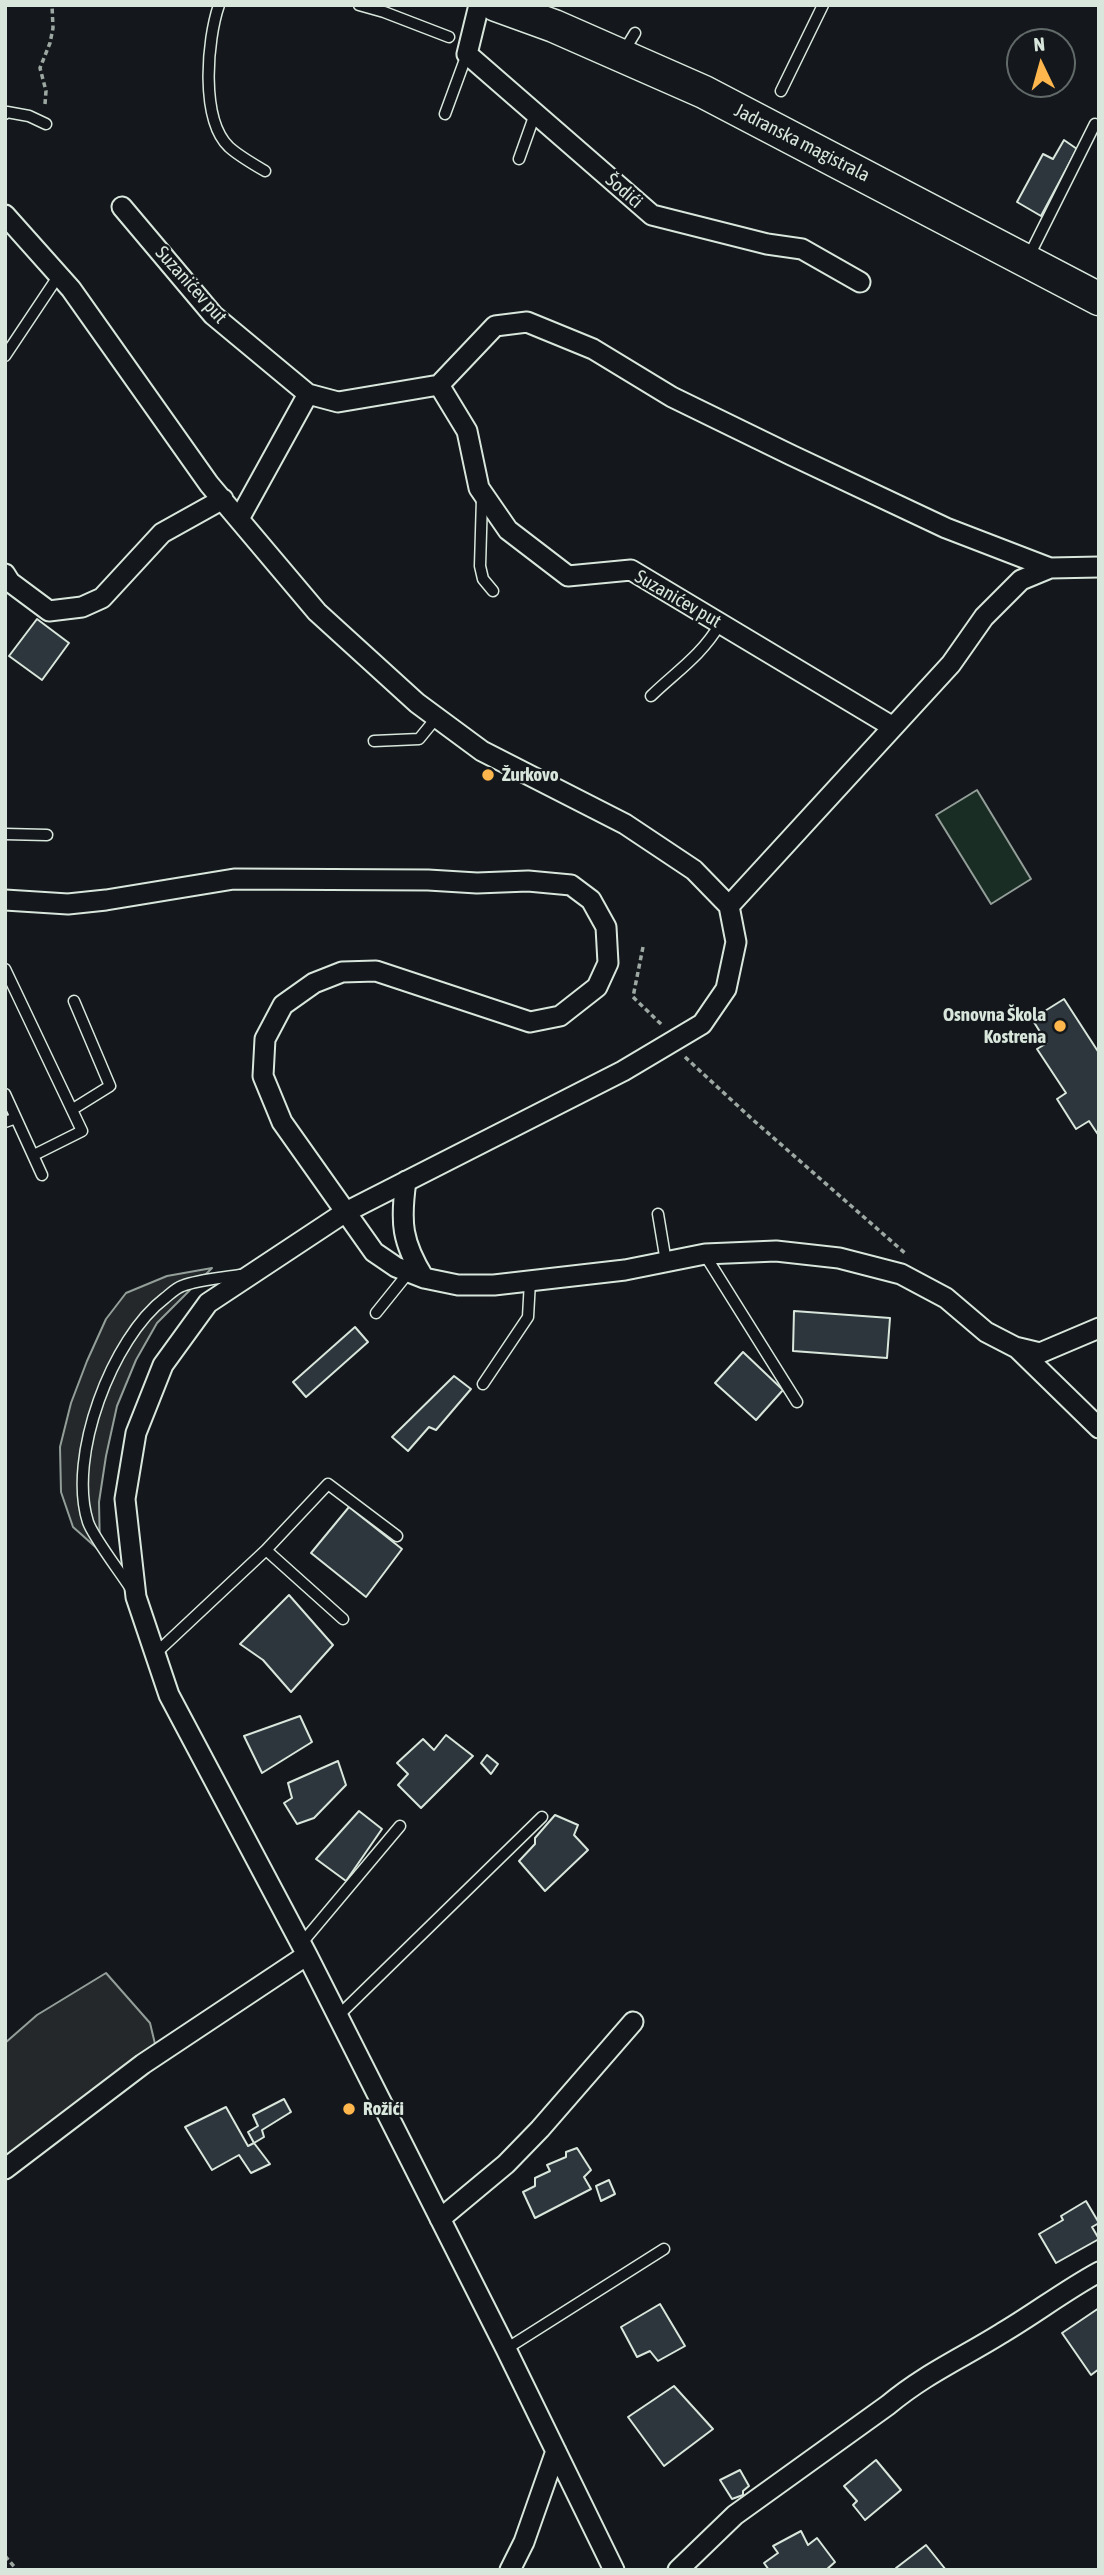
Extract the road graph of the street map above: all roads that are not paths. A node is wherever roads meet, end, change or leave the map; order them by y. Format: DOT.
graph roads {
  1 [pos="219,5"];
  2 [pos="359,5"];
  3 [pos="479,5"];
  4 [pos="496,5"];
  5 [pos="823,5"];
  6 [pos="449,37"];
  7 [pos="467,54"];
  8 [pos="781,91"];
  9 [pos="535,113"];
  10 [pos="5,114"];
  11 [pos="444,114"];
  12 [pos="47,124"];
  13 [pos="1095,124"];
  14 [pos="519,159"];
  15 [pos="265,171"];
  16 [pos="122,207"];
  17 [pos="5,215"];
  18 [pos="1027,260"];
  19 [pos="59,275"];
  20 [pos="860,282"];
  21 [pos="1099,299"];
  22 [pos="5,356"];
  23 [pos="439,385"];
  24 [pos="308,394"];
  25 [pos="483,493"];
  26 [pos="223,499"];
  27 [pos="239,519"];
  28 [pos="1099,567"];
  29 [pos="1050,568"];
  30 [pos="5,574"];
  31 [pos="493,591"];
  32 [pos="720,624"];
  33 [pos="651,696"];
  34 [pos="437,717"];
  35 [pos="893,727"];
  36 [pos="374,741"];
  37 [pos="5,834"];
  38 [pos="47,835"];
  39 [pos="5,900"];
  40 [pos="729,906"];
  41 [pos="5,969"];
  42 [pos="74,1001"];
  43 [pos="5,1094"];
  44 [pos="73,1109"];
  45 [pos="16,1118"];
  46 [pos="5,1122"];
  47 [pos="34,1155"];
  48 [pos="42,1175"];
  49 [pos="406,1181"];
  50 [pos="344,1213"];
  51 [pos="657,1214"];
  52 [pos="705,1254"];
  53 [pos="666,1262"];
  54 [pos="251,1272"];
  55 [pos="416,1275"];
  56 [pos="530,1280"];
  57 [pos="376,1313"];
  58 [pos="1099,1328"];
  59 [pos="1015,1347"];
  60 [pos="483,1384"];
  61 [pos="797,1402"];
  62 [pos="1099,1428"];
  63 [pos="397,1536"];
  64 [pos="266,1550"];
  65 [pos="136,1597"];
  66 [pos="343,1619"];
  67 [pos="155,1654"];
  68 [pos="542,1817"];
  69 [pos="400,1826"];
  70 [pos="304,1950"];
  71 [pos="338,2016"];
  72 [pos="633,2022"];
  73 [pos="5,2169"];
  74 [pos="440,2219"];
  75 [pos="664,2249"];
  76 [pos="1099,2272"];
  77 [pos="506,2349"];
  78 [pos="556,2451"];
  79 [pos="510,2570"];
  80 [pos="614,2570"];
  81 [pos="678,2570"];
  1 -- 15 [label="lane"];
  2 -- 6 [label="lane"];
  3 -- 7 [label="street"];
  4 -- 18 [label="main road, Jadranska magistrala"];
  5 -- 8 [label="lane"];
  7 -- 9 [label="street, Šodići"];
  7 -- 11 [label="lane"];
  9 -- 14 [label="lane"];
  9 -- 20 [label="street, Šodići"];
  10 -- 12 [label="lane"];
  13 -- 18 [label="lane"];
  16 -- 24 [label="street, Suzanićev put"];
  17 -- 19 [label="street"];
  18 -- 21 [label="main road, Jadranska magistrala"];
  19 -- 22 [label="lane"];
  19 -- 26 [label="street"];
  23 -- 24 [label="street, Suzanićev put"];
  23 -- 25 [label="street, Suzanićev put"];
  23 -- 29 [label="street"];
  24 -- 27 [label="street"];
  25 -- 31 [label="lane"];
  25 -- 32 [label="street, Suzanićev put"];
  26 -- 27 [label="street"];
  26 -- 30 [label="street"];
  27 -- 34 [label="street"];
  28 -- 29 [label="street"];
  29 -- 35 [label="street"];
  32 -- 33 [label="lane"];
  32 -- 35 [label="street, Suzanićev put"];
  34 -- 36 [label="lane"];
  34 -- 40 [label="street"];
  35 -- 40 [label="street"];
  37 -- 38 [label="lane"];
  39 -- 50 [label="street"];
  40 -- 49 [label="street"];
  41 -- 44 [label="lane"];
  42 -- 44 [label="lane"];
  43 -- 45 [label="lane"];
  44 -- 47 [label="lane"];
  45 -- 46 [label="lane"];
  45 -- 47 [label="lane"];
  47 -- 48 [label="lane"];
  49 -- 50 [label="street"];
  49 -- 55 [label="street"];
  50 -- 54 [label="street"];
  50 -- 55 [label="street"];
  51 -- 53 [label="lane"];
  52 -- 53 [label="street"];
  52 -- 59 [label="street"];
  52 -- 61 [label="lane"];
  53 -- 56 [label="street"];
  54 -- 65 [label="street"];
  54 -- 65 [label="lane"];
  55 -- 56 [label="street"];
  55 -- 57 [label="lane"];
  56 -- 60 [label="lane"];
  58 -- 59 [label="street"];
  59 -- 62 [label="street"];
  63 -- 64 [label="lane"];
  64 -- 66 [label="lane"];
  64 -- 67 [label="lane"];
  65 -- 67 [label="street"];
  67 -- 70 [label="street"];
  68 -- 71 [label="lane"];
  69 -- 70 [label="lane"];
  70 -- 71 [label="street"];
  70 -- 73 [label="street"];
  71 -- 74 [label="street"];
  72 -- 74 [label="street"];
  74 -- 77 [label="street"];
  75 -- 77 [label="lane"];
  76 -- 81 [label="street"];
  77 -- 78 [label="street"];
  78 -- 79 [label="street"];
  78 -- 80 [label="street"];
}
